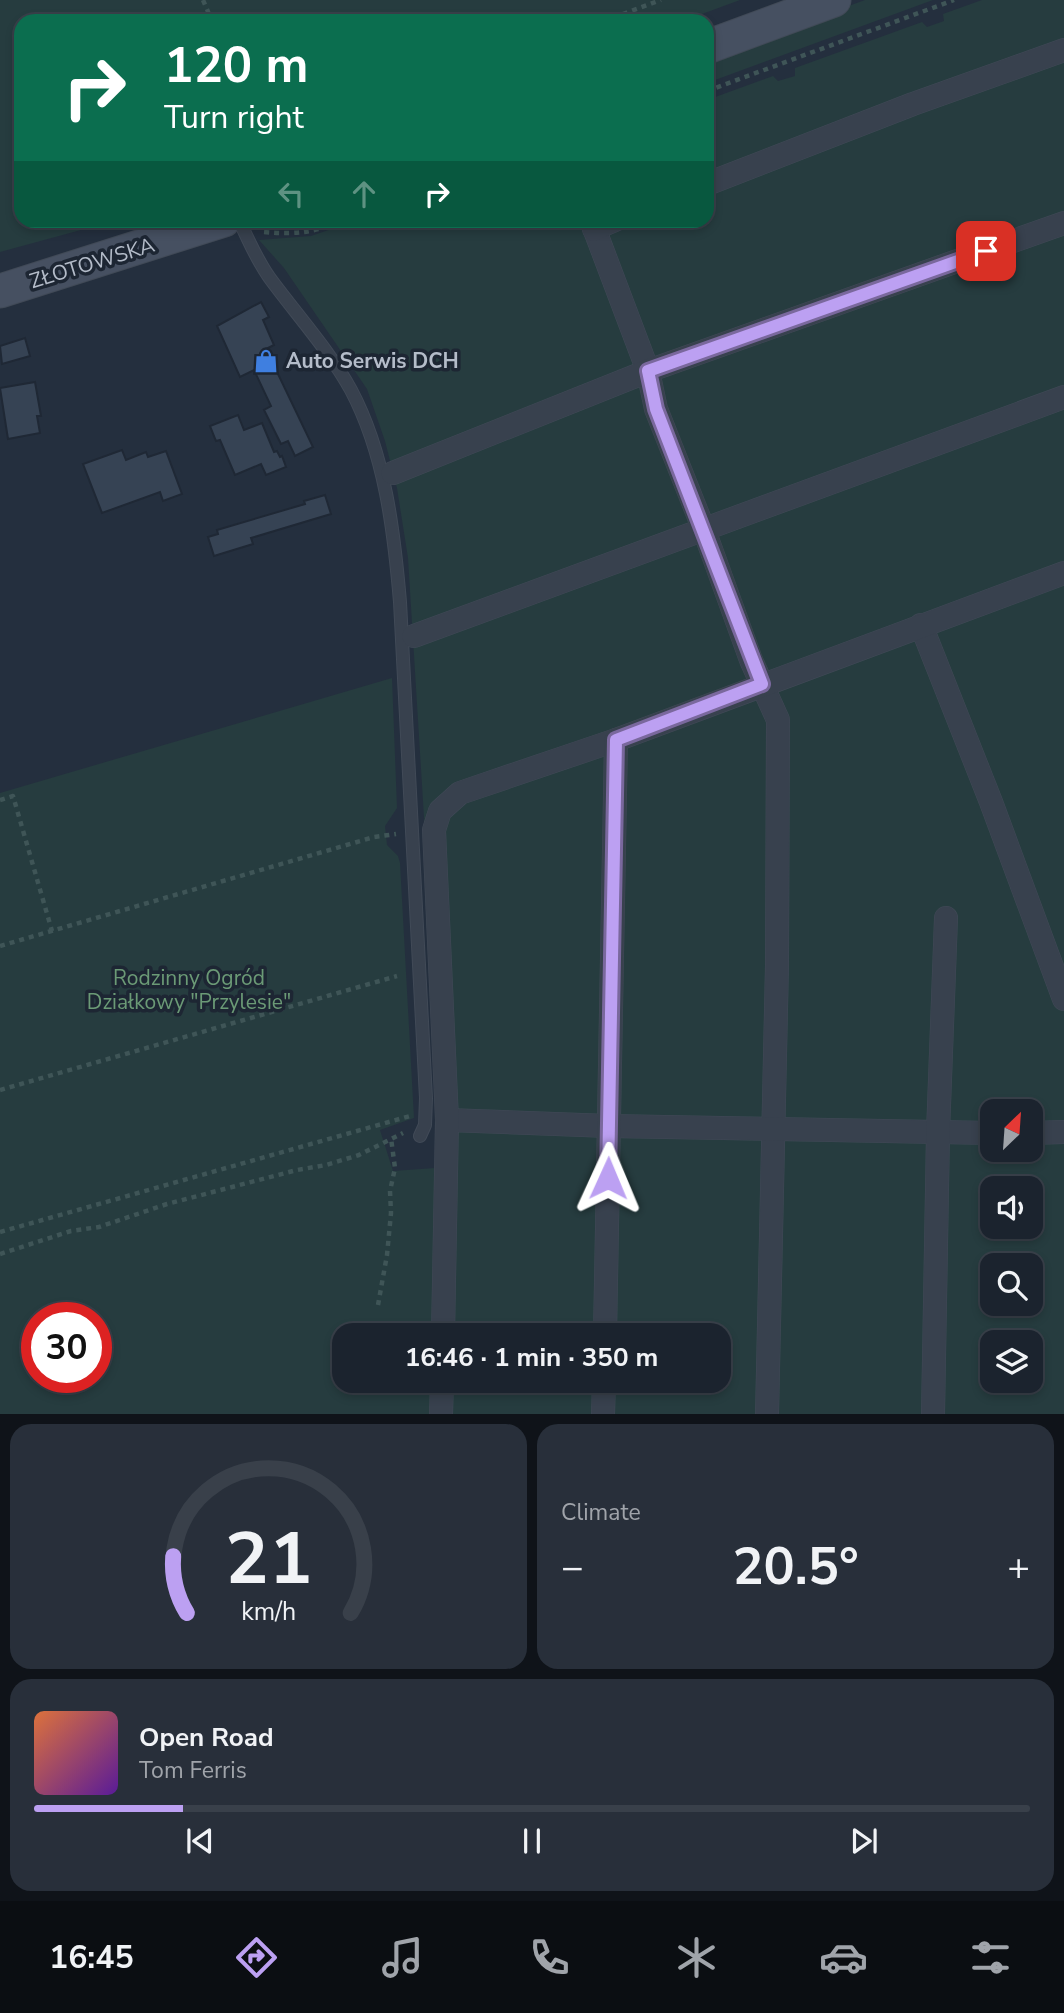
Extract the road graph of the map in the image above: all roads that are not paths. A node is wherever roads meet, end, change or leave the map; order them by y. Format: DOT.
graph roads {
  1 [pos="834,0"];
  2 [pos="714,44"];
  3 [pos="1064,50"];
  4 [pos="714,181"];
  5 [pos="1064,223"];
  6 [pos="199,228"];
  7 [pos="243,228"];
  8 [pos="602,228"];
  9 [pos="0,291"];
  10 [pos="648,371"];
  11 [pos="1064,397"];
  12 [pos="393,473"];
  13 [pos="704,530"];
  14 [pos="1064,573"];
  15 [pos="921,625"];
  16 [pos="414,636"];
  17 [pos="762,684"];
  18 [pos="616,740"];
  19 [pos="946,918"];
  20 [pos="1064,999"];
  21 [pos="608,1125"];
  22 [pos="430,1127"];
  23 [pos="773,1129"];
  24 [pos="1064,1132"];
  25 [pos="939,1133"];
  26 [pos="980,1133"];
  27 [pos="1043,1133"];
  28 [pos="442,1323"];
  29 [pos="605,1323"];
  30 [pos="442,1393"];
  31 [pos="604,1393"];
  32 [pos="441,1414"];
  33 [pos="603,1414"];
  34 [pos="767,1414"];
  35 [pos="933,1414"];
  1 -- 2 [label="street"];
  3 -- 4 [label="street"];
  5 -- 10 [label="street"];
  6 -- 9 [label="street, ZŁOTOWSKA"];
  7 -- 22 [label="lane"];
  8 -- 10 [label="street"];
  10 -- 12 [label="street"];
  10 -- 13 [label="street"];
  11 -- 13 [label="street"];
  13 -- 16 [label="street"];
  13 -- 17 [label="street"];
  14 -- 15 [label="street"];
  15 -- 17 [label="street"];
  15 -- 20 [label="street"];
  17 -- 18 [label="street"];
  17 -- 23 [label="street"];
  18 -- 21 [label="street"];
  18 -- 22 [label="street"];
  19 -- 25 [label="street"];
  21 -- 22 [label="street"];
  21 -- 23 [label="street"];
  21 -- 29 [label="street"];
  22 -- 28 [label="street"];
  23 -- 25 [label="street"];
  23 -- 34 [label="street"];
  24 -- 27 [label="street"];
  25 -- 26 [label="street"];
  25 -- 35 [label="street"];
  30 -- 32 [label="street"];
  31 -- 33 [label="street"];
}
